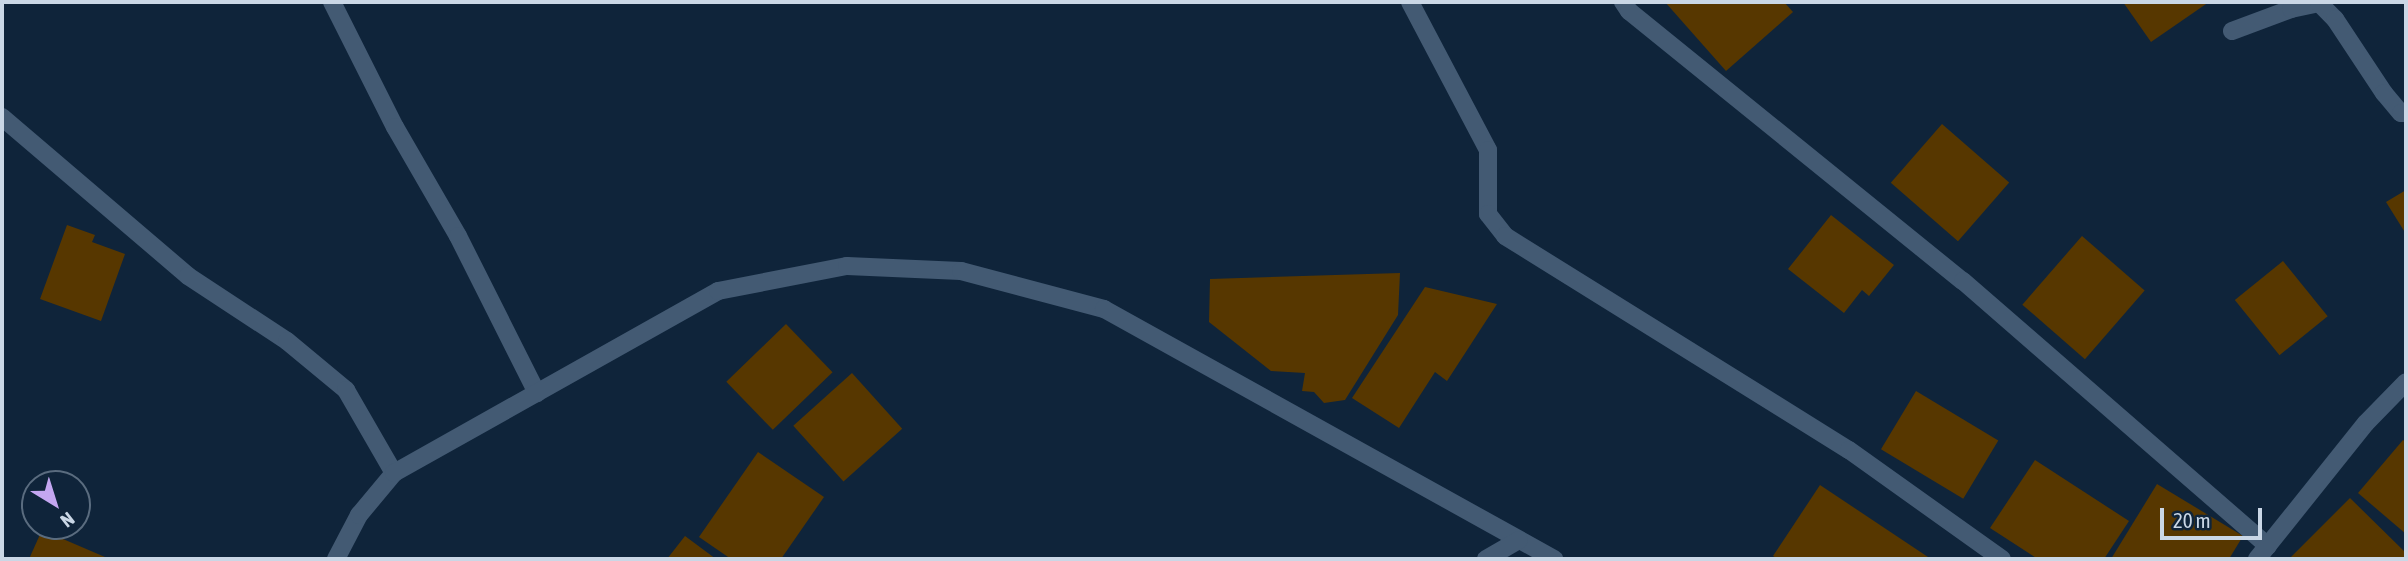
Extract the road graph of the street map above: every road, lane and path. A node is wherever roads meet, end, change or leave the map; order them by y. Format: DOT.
graph roads {
  1 [pos="332,2"];
  2 [pos="1410,2"];
  3 [pos="1623,2"];
  4 [pos="2232,31"];
  5 [pos="2406,113"];
  6 [pos="2,117"];
  7 [pos="2406,382"];
  8 [pos="537,393"];
  9 [pos="394,473"];
  10 [pos="1519,541"];
  11 [pos="2263,552"];
  12 [pos="336,559"];
  13 [pos="1486,559"];
  14 [pos="1554,559"];
  15 [pos="2002,559"];
  1 -- 8 [label="street"];
  2 -- 15 [label="street"];
  3 -- 11 [label="street"];
  4 -- 5 [label="street"];
  6 -- 9 [label="street"];
  7 -- 11 [label="street"];
  8 -- 9 [label="street"];
  8 -- 10 [label="street"];
  9 -- 12 [label="street"];
  10 -- 13 [label="street"];
  10 -- 14 [label="street"];
}
